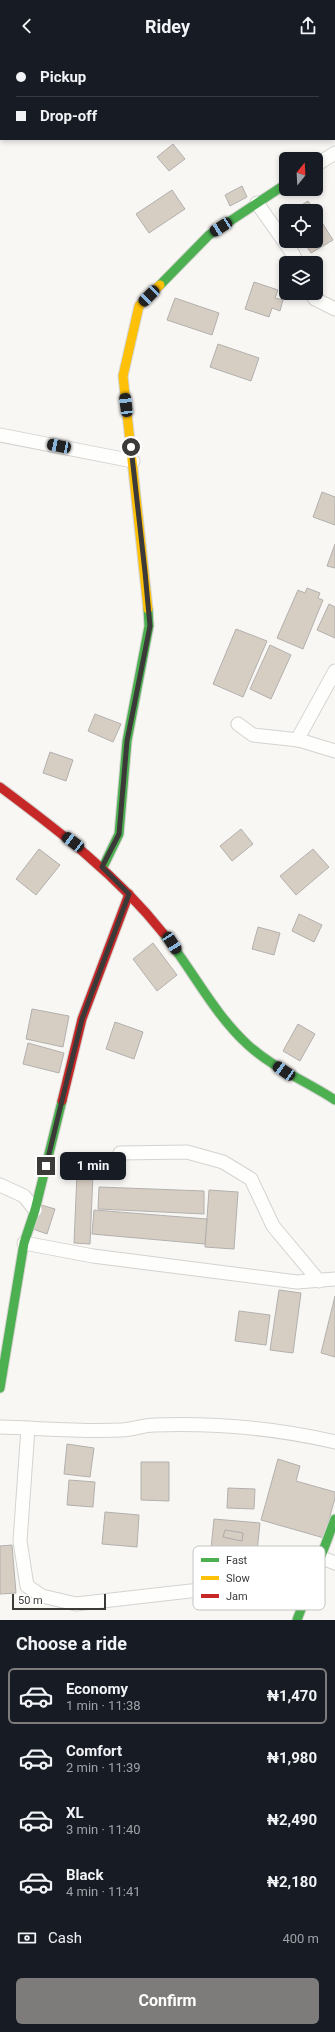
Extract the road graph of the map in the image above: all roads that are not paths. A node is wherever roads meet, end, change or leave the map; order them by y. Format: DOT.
graph roads {
  1 [pos="335,153"];
  2 [pos="323,161"];
  3 [pos="279,189"];
  4 [pos="257,203"];
  5 [pos="294,256"];
  6 [pos="317,300"];
  7 [pos="335,309"];
  8 [pos="0,435"];
  9 [pos="132,461"];
  10 [pos="335,671"];
  11 [pos="238,724"];
  12 [pos="297,740"];
  13 [pos="335,751"];
  14 [pos="0,787"];
  15 [pos="102,867"];
  16 [pos="129,894"];
  17 [pos="335,1100"];
  18 [pos="120,1153"];
  19 [pos="0,1185"];
  20 [pos="35,1210"];
  21 [pos="24,1243"];
  22 [pos="335,1279"];
  23 [pos="319,1281"];
  24 [pos="0,1388"];
  25 [pos="0,1427"];
  26 [pos="28,1428"];
  27 [pos="335,1442"];
  28 [pos="335,1519"];
  29 [pos="324,1546"];
  30 [pos="325,1559"];
  31 [pos="335,1563"];
  32 [pos="193,1591"];
  33 [pos="301,1610"];
  34 [pos="297,1620"];
  1 -- 2 [label="street"];
  3 -- 4 [label="street"];
  4 -- 5 [label="street"];
  4 -- 9 [label="street"];
  6 -- 7 [label="street"];
  8 -- 9 [label="street"];
  9 -- 15 [label="street"];
  10 -- 12 [label="street"];
  11 -- 12 [label="street"];
  12 -- 13 [label="street"];
  14 -- 15 [label="street"];
  15 -- 16 [label="street"];
  16 -- 17 [label="street"];
  16 -- 20 [label="street"];
  18 -- 23 [label="street"];
  19 -- 20 [label="street"];
  20 -- 21 [label="street"];
  21 -- 23 [label="street"];
  21 -- 24 [label="street"];
  22 -- 23 [label="street"];
  25 -- 26 [label="street"];
  26 -- 27 [label="street"];
  26 -- 32 [label="street"];
  28 -- 29 [label="street"];
  30 -- 31 [label="street"];
  33 -- 34 [label="street"];
}
